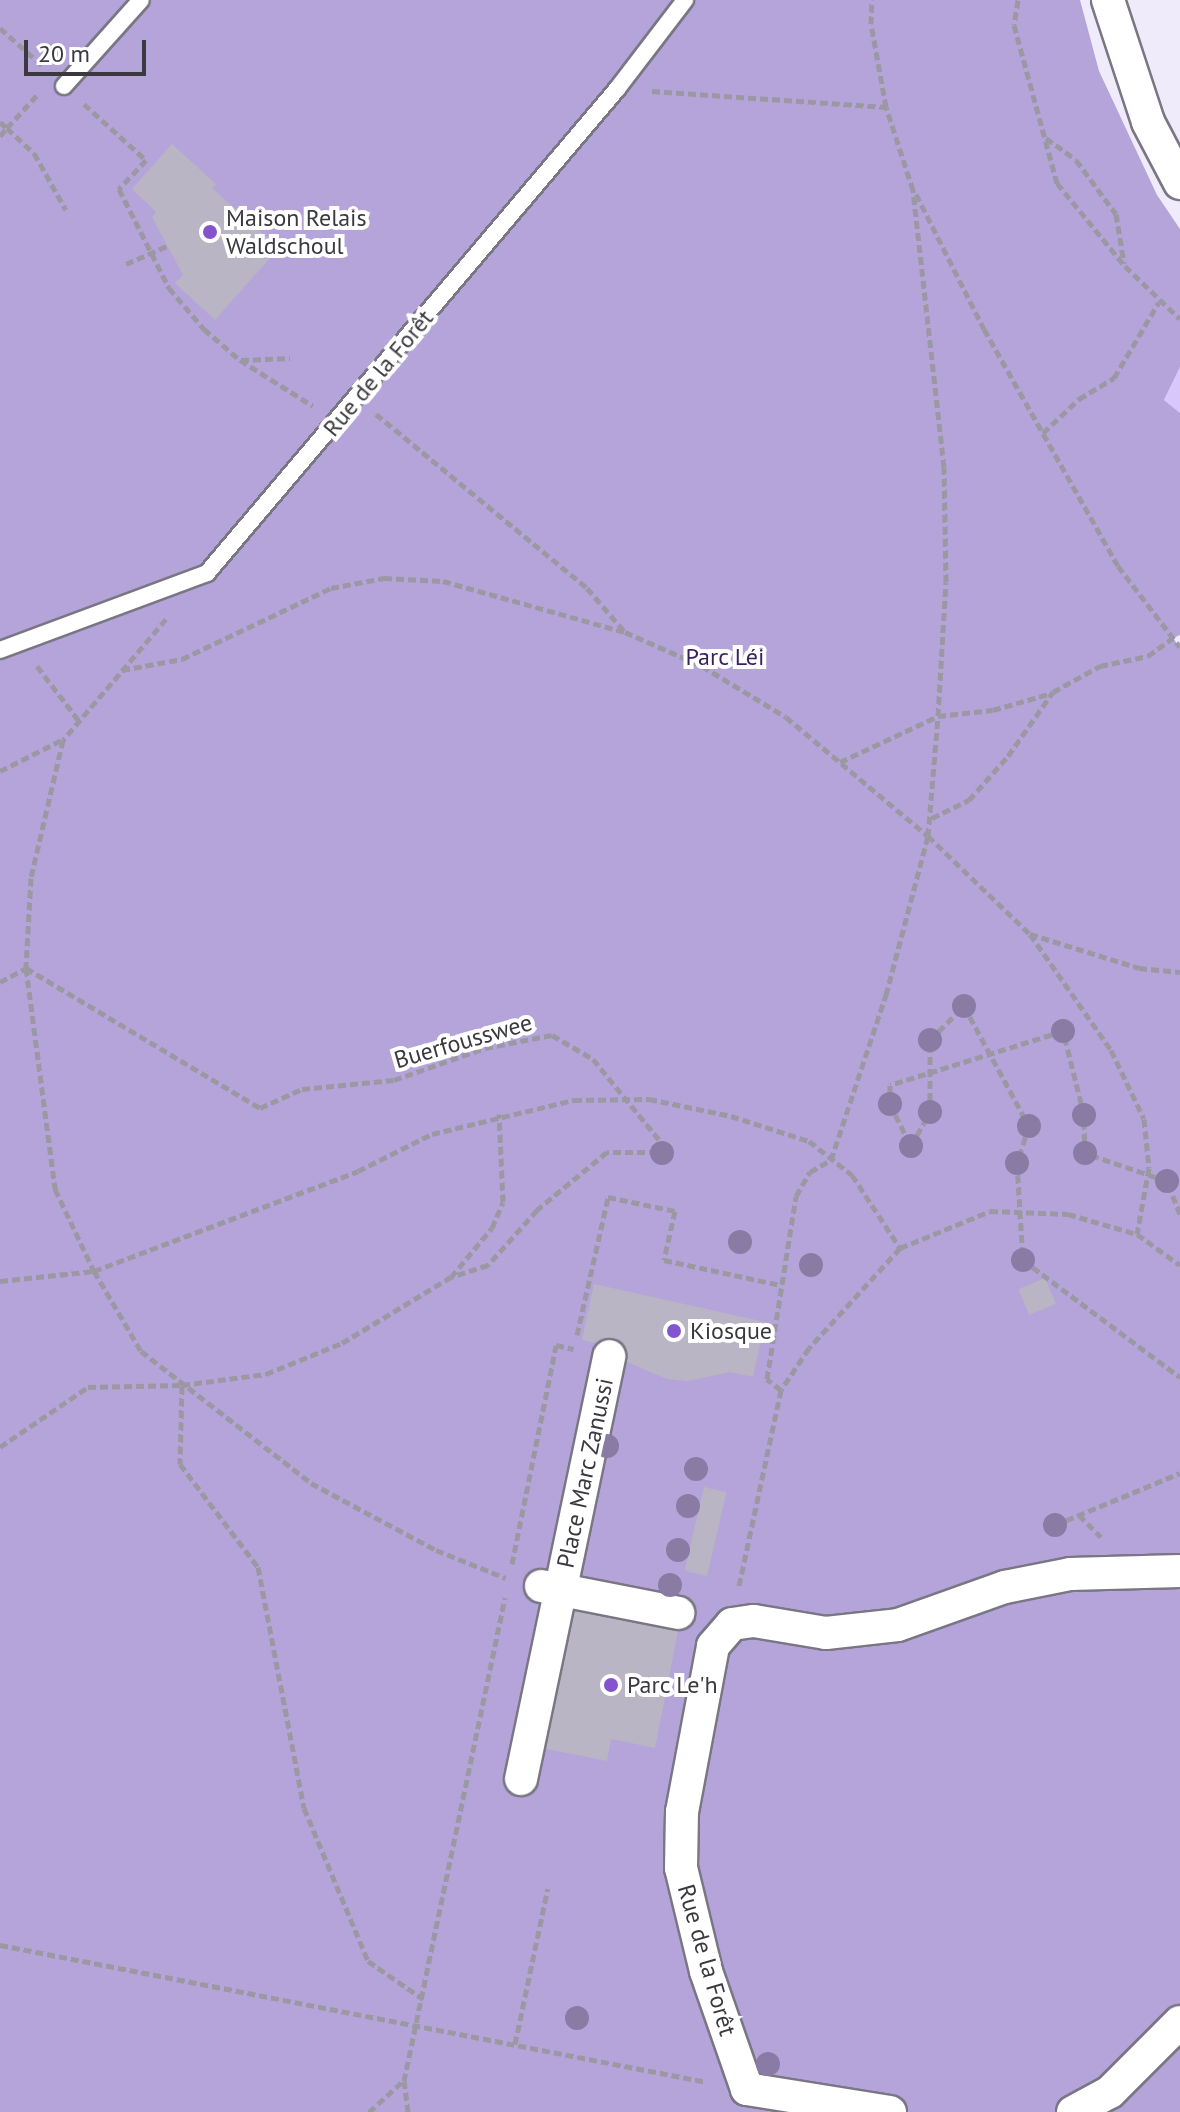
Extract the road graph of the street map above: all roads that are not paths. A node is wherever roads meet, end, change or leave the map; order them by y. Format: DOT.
graph roads {
  1 [pos="141,0"];
  2 [pos="685,0"];
  3 [pos="1108,0"];
  4 [pos="59,81"];
  5 [pos="1180,183"];
  6 [pos="0,650"];
  7 [pos="609,1356"];
  8 [pos="1180,1571"];
  9 [pos="540,1586"];
  10 [pos="678,1613"];
  11 [pos="521,1779"];
  12 [pos="1180,2022"];
  13 [pos="890,2112"];
  14 [pos="1073,2112"];
  1 -- 4 [label="lane"];
  2 -- 6 [label="lane, Rue de la Forêt"];
  3 -- 5 [label="street"];
  7 -- 9 [label="street, Place Marc Zanussi"];
  8 -- 13 [label="street, Rue de la Forêt"];
  9 -- 10 [label="street, Place Marc Zanussi"];
  9 -- 11 [label="street, Place Marc Zanussi"];
  12 -- 14 [label="street"];
}
